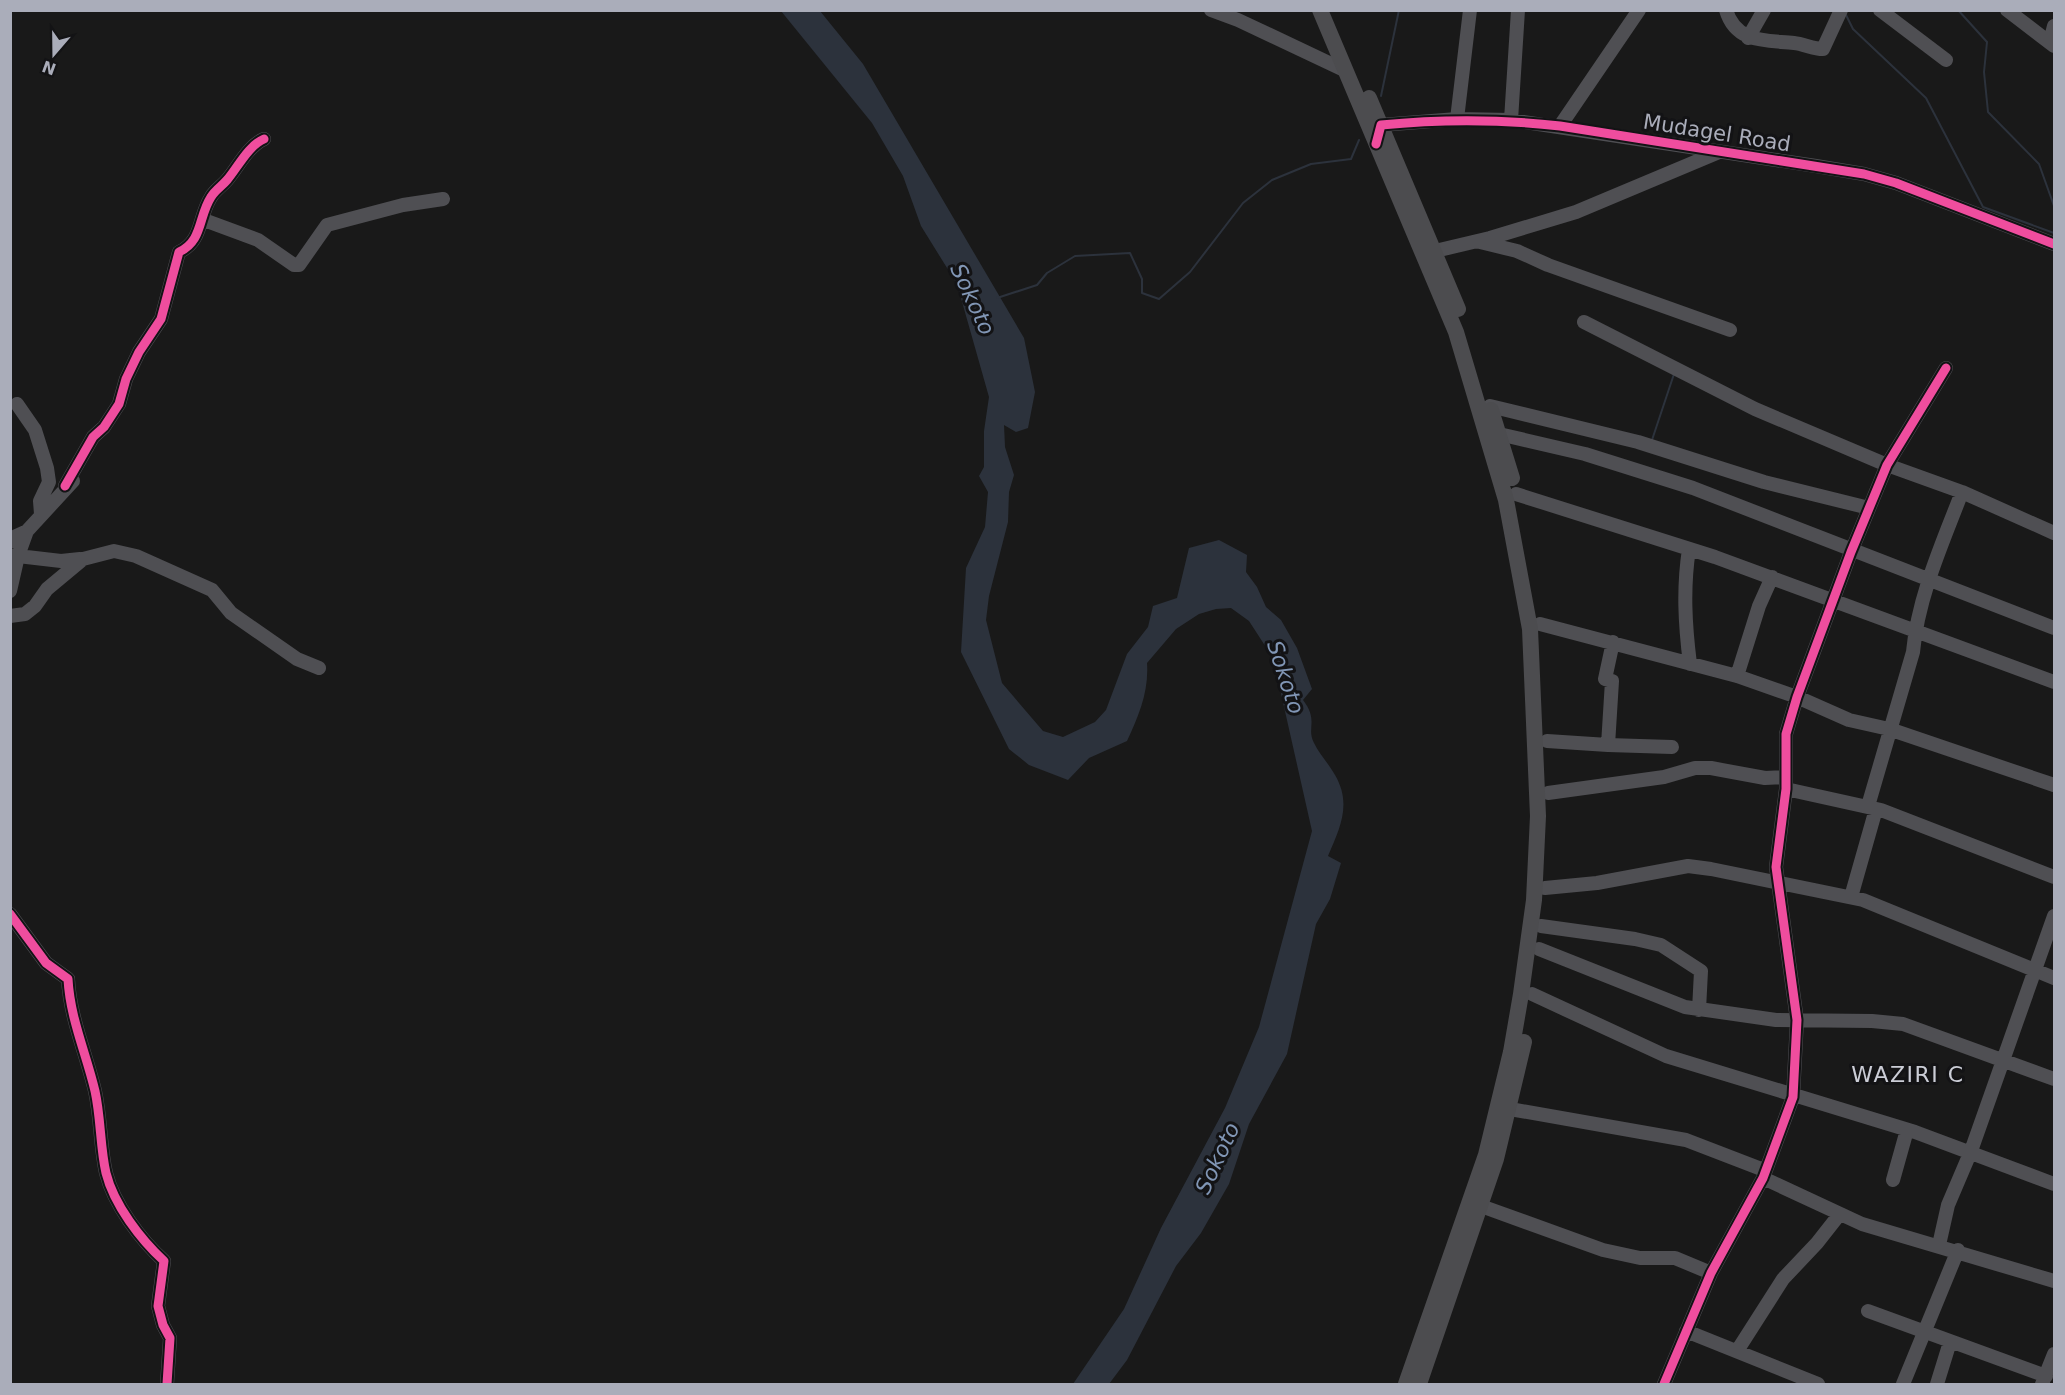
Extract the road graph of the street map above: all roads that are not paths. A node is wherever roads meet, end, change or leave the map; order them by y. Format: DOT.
graph roads {
  1 [pos="1211,10"];
  2 [pos="1320,10"];
  3 [pos="1332,10"];
  4 [pos="1470,10"];
  5 [pos="1518,10"];
  6 [pos="1639,10"];
  7 [pos="1726,10"];
  8 [pos="1764,10"];
  9 [pos="1841,10"];
  10 [pos="1880,10"];
  11 [pos="2007,10"];
  12 [pos="2055,27"];
  13 [pos="1749,38"];
  14 [pos="2052,44"];
  15 [pos="1946,60"];
  16 [pos="1346,71"];
  17 [pos="1457,119"];
  18 [pos="1511,120"];
  19 [pos="1381,124"];
  20 [pos="1560,126"];
  21 [pos="264,139"];
  22 [pos="1376,144"];
  23 [pos="1719,152"];
  24 [pos="443,199"];
  25 [pos="204,220"];
  26 [pos="1477,242"];
  27 [pos="2055,244"];
  28 [pos="1435,251"];
  29 [pos="1584,322"];
  30 [pos="1730,330"];
  31 [pos="1946,368"];
  32 [pos="17,404"];
  33 [pos="1490,406"];
  34 [pos="1499,434"];
  35 [pos="1887,465"];
  36 [pos="1962,492"];
  37 [pos="1516,494"];
  38 [pos="1869,508"];
  39 [pos="41,514"];
  40 [pos="27,531"];
  41 [pos="2055,533"];
  42 [pos="10,542"];
  43 [pos="1689,549"];
  44 [pos="1851,552"];
  45 [pos="14,556"];
  46 [pos="82,559"];
  47 [pos="1772,577"];
  48 [pos="1930,578"];
  49 [pos="10,591"];
  50 [pos="1833,602"];
  51 [pos="10,616"];
  52 [pos="1540,624"];
  53 [pos="2055,628"];
  54 [pos="1915,629"];
  55 [pos="1613,642"];
  56 [pos="1690,664"];
  57 [pos="319,668"];
  58 [pos="1737,676"];
  59 [pos="2055,682"];
  60 [pos="1797,697"];
  61 [pos="1889,729"];
  62 [pos="1547,741"];
  63 [pos="1608,745"];
  64 [pos="1672,747"];
  65 [pos="1786,783"];
  66 [pos="2055,784"];
  67 [pos="1548,793"];
  68 [pos="1872,808"];
  69 [pos="2055,877"];
  70 [pos="1779,884"];
  71 [pos="1545,888"];
  72 [pos="1851,897"];
  73 [pos="10,914"];
  74 [pos="2055,916"];
  75 [pos="1541,926"];
  76 [pos="1539,949"];
  77 [pos="2033,971"];
  78 [pos="2055,978"];
  79 [pos="1532,994"];
  80 [pos="1699,1010"];
  81 [pos="1797,1020"];
  82 [pos="2002,1061"];
  83 [pos="2055,1079"];
  84 [pos="1793,1097"];
  85 [pos="1510,1109"];
  86 [pos="1907,1130"];
  87 [pos="1971,1151"];
  88 [pos="1763,1174"];
  89 [pos="1893,1180"];
  90 [pos="2055,1184"];
  91 [pos="1481,1206"];
  92 [pos="1839,1215"];
  93 [pos="1939,1245"];
  94 [pos="1958,1250"];
  95 [pos="1712,1273"];
  96 [pos="2055,1281"];
  97 [pos="1868,1311"];
  98 [pos="1686,1331"];
  99 [pos="1926,1332"];
  100 [pos="1950,1342"];
  101 [pos="1737,1351"];
  102 [pos="2055,1354"];
  103 [pos="2044,1381"];
  104 [pos="167,1384"];
  105 [pos="1406,1384"];
  106 [pos="1419,1384"];
  107 [pos="1664,1384"];
  108 [pos="1818,1384"];
  109 [pos="1903,1384"];
  110 [pos="1937,1384"];
  1 -- 16 [label="street"];
  2 -- 16 [label="main road"];
  3 -- 19 [label="main road"];
  4 -- 17 [label="street"];
  5 -- 18 [label="street"];
  6 -- 20 [label="street"];
  7 -- 13 [label="street"];
  8 -- 13 [label="street"];
  9 -- 13 [label="street"];
  10 -- 15 [label="street"];
  11 -- 14 [label="street"];
  12 -- 14 [label="street"];
  16 -- 22 [label="main road"];
  17 -- 18 [label="street, Mudagel Road"];
  17 -- 19 [label="street, Mudagel Road"];
  18 -- 20 [label="street, Mudagel Road"];
  19 -- 22 [label="street"];
  19 -- 28 [label="main road"];
  20 -- 23 [label="street, Mudagel Road"];
  21 -- 25 [label="street"];
  22 -- 105 [label="main road"];
  23 -- 26 [label="street"];
  23 -- 27 [label="street, Mudagel Road"];
  24 -- 25 [label="street"];
  25 -- 39 [label="street"];
  26 -- 28 [label="street"];
  26 -- 30 [label="street"];
  28 -- 33 [label="main road"];
  29 -- 35 [label="street"];
  31 -- 35 [label="street"];
  32 -- 39 [label="street"];
  33 -- 34 [label="main road"];
  33 -- 38 [label="street"];
  34 -- 37 [label="main road"];
  34 -- 44 [label="street"];
  35 -- 36 [label="street"];
  35 -- 38 [label="street"];
  36 -- 41 [label="street"];
  36 -- 48 [label="street"];
  37 -- 43 [label="street"];
  37 -- 52 [label="main road"];
  38 -- 44 [label="street"];
  39 -- 40 [label="street"];
  40 -- 42 [label="street"];
  40 -- 45 [label="street"];
  43 -- 47 [label="street"];
  43 -- 56 [label="street"];
  44 -- 48 [label="street"];
  44 -- 50 [label="street"];
  45 -- 46 [label="street"];
  45 -- 49 [label="street"];
  46 -- 51 [label="street"];
  46 -- 57 [label="street"];
  47 -- 50 [label="street"];
  47 -- 58 [label="street"];
  48 -- 53 [label="street"];
  48 -- 54 [label="street"];
  50 -- 54 [label="street"];
  50 -- 60 [label="street"];
  52 -- 55 [label="street"];
  52 -- 62 [label="main road"];
  54 -- 59 [label="street"];
  54 -- 61 [label="street"];
  55 -- 56 [label="street"];
  55 -- 63 [label="street"];
  56 -- 58 [label="street"];
  58 -- 60 [label="street"];
  60 -- 61 [label="street"];
  60 -- 65 [label="street"];
  61 -- 66 [label="street"];
  61 -- 68 [label="street"];
  62 -- 63 [label="street"];
  62 -- 67 [label="main road"];
  63 -- 64 [label="street"];
  65 -- 67 [label="street"];
  65 -- 68 [label="street"];
  65 -- 70 [label="street"];
  67 -- 71 [label="main road"];
  68 -- 69 [label="street"];
  68 -- 72 [label="street"];
  70 -- 71 [label="street"];
  70 -- 72 [label="street"];
  70 -- 81 [label="street"];
  71 -- 75 [label="main road"];
  72 -- 77 [label="street"];
  73 -- 104 [label="street"];
  74 -- 77 [label="street"];
  75 -- 76 [label="main road"];
  75 -- 80 [label="street"];
  76 -- 79 [label="main road"];
  76 -- 80 [label="street"];
  77 -- 78 [label="street"];
  77 -- 82 [label="street"];
  79 -- 84 [label="street"];
  79 -- 85 [label="main road"];
  80 -- 81 [label="street"];
  81 -- 82 [label="street"];
  81 -- 84 [label="street"];
  82 -- 83 [label="street"];
  82 -- 87 [label="street"];
  84 -- 86 [label="street"];
  84 -- 88 [label="street"];
  85 -- 88 [label="street"];
  85 -- 91 [label="main road"];
  86 -- 87 [label="street"];
  86 -- 89 [label="street"];
  87 -- 90 [label="street"];
  87 -- 93 [label="street"];
  88 -- 92 [label="street"];
  88 -- 95 [label="street"];
  91 -- 95 [label="street"];
  91 -- 106 [label="main road"];
  92 -- 93 [label="street"];
  92 -- 101 [label="street"];
  93 -- 94 [label="street"];
  94 -- 96 [label="street"];
  94 -- 99 [label="street"];
  95 -- 98 [label="street"];
  97 -- 99 [label="street"];
  98 -- 101 [label="street"];
  98 -- 107 [label="street"];
  99 -- 100 [label="street"];
  99 -- 109 [label="street"];
  100 -- 103 [label="street"];
  100 -- 110 [label="street"];
  101 -- 108 [label="street"];
  102 -- 103 [label="street"];
}
